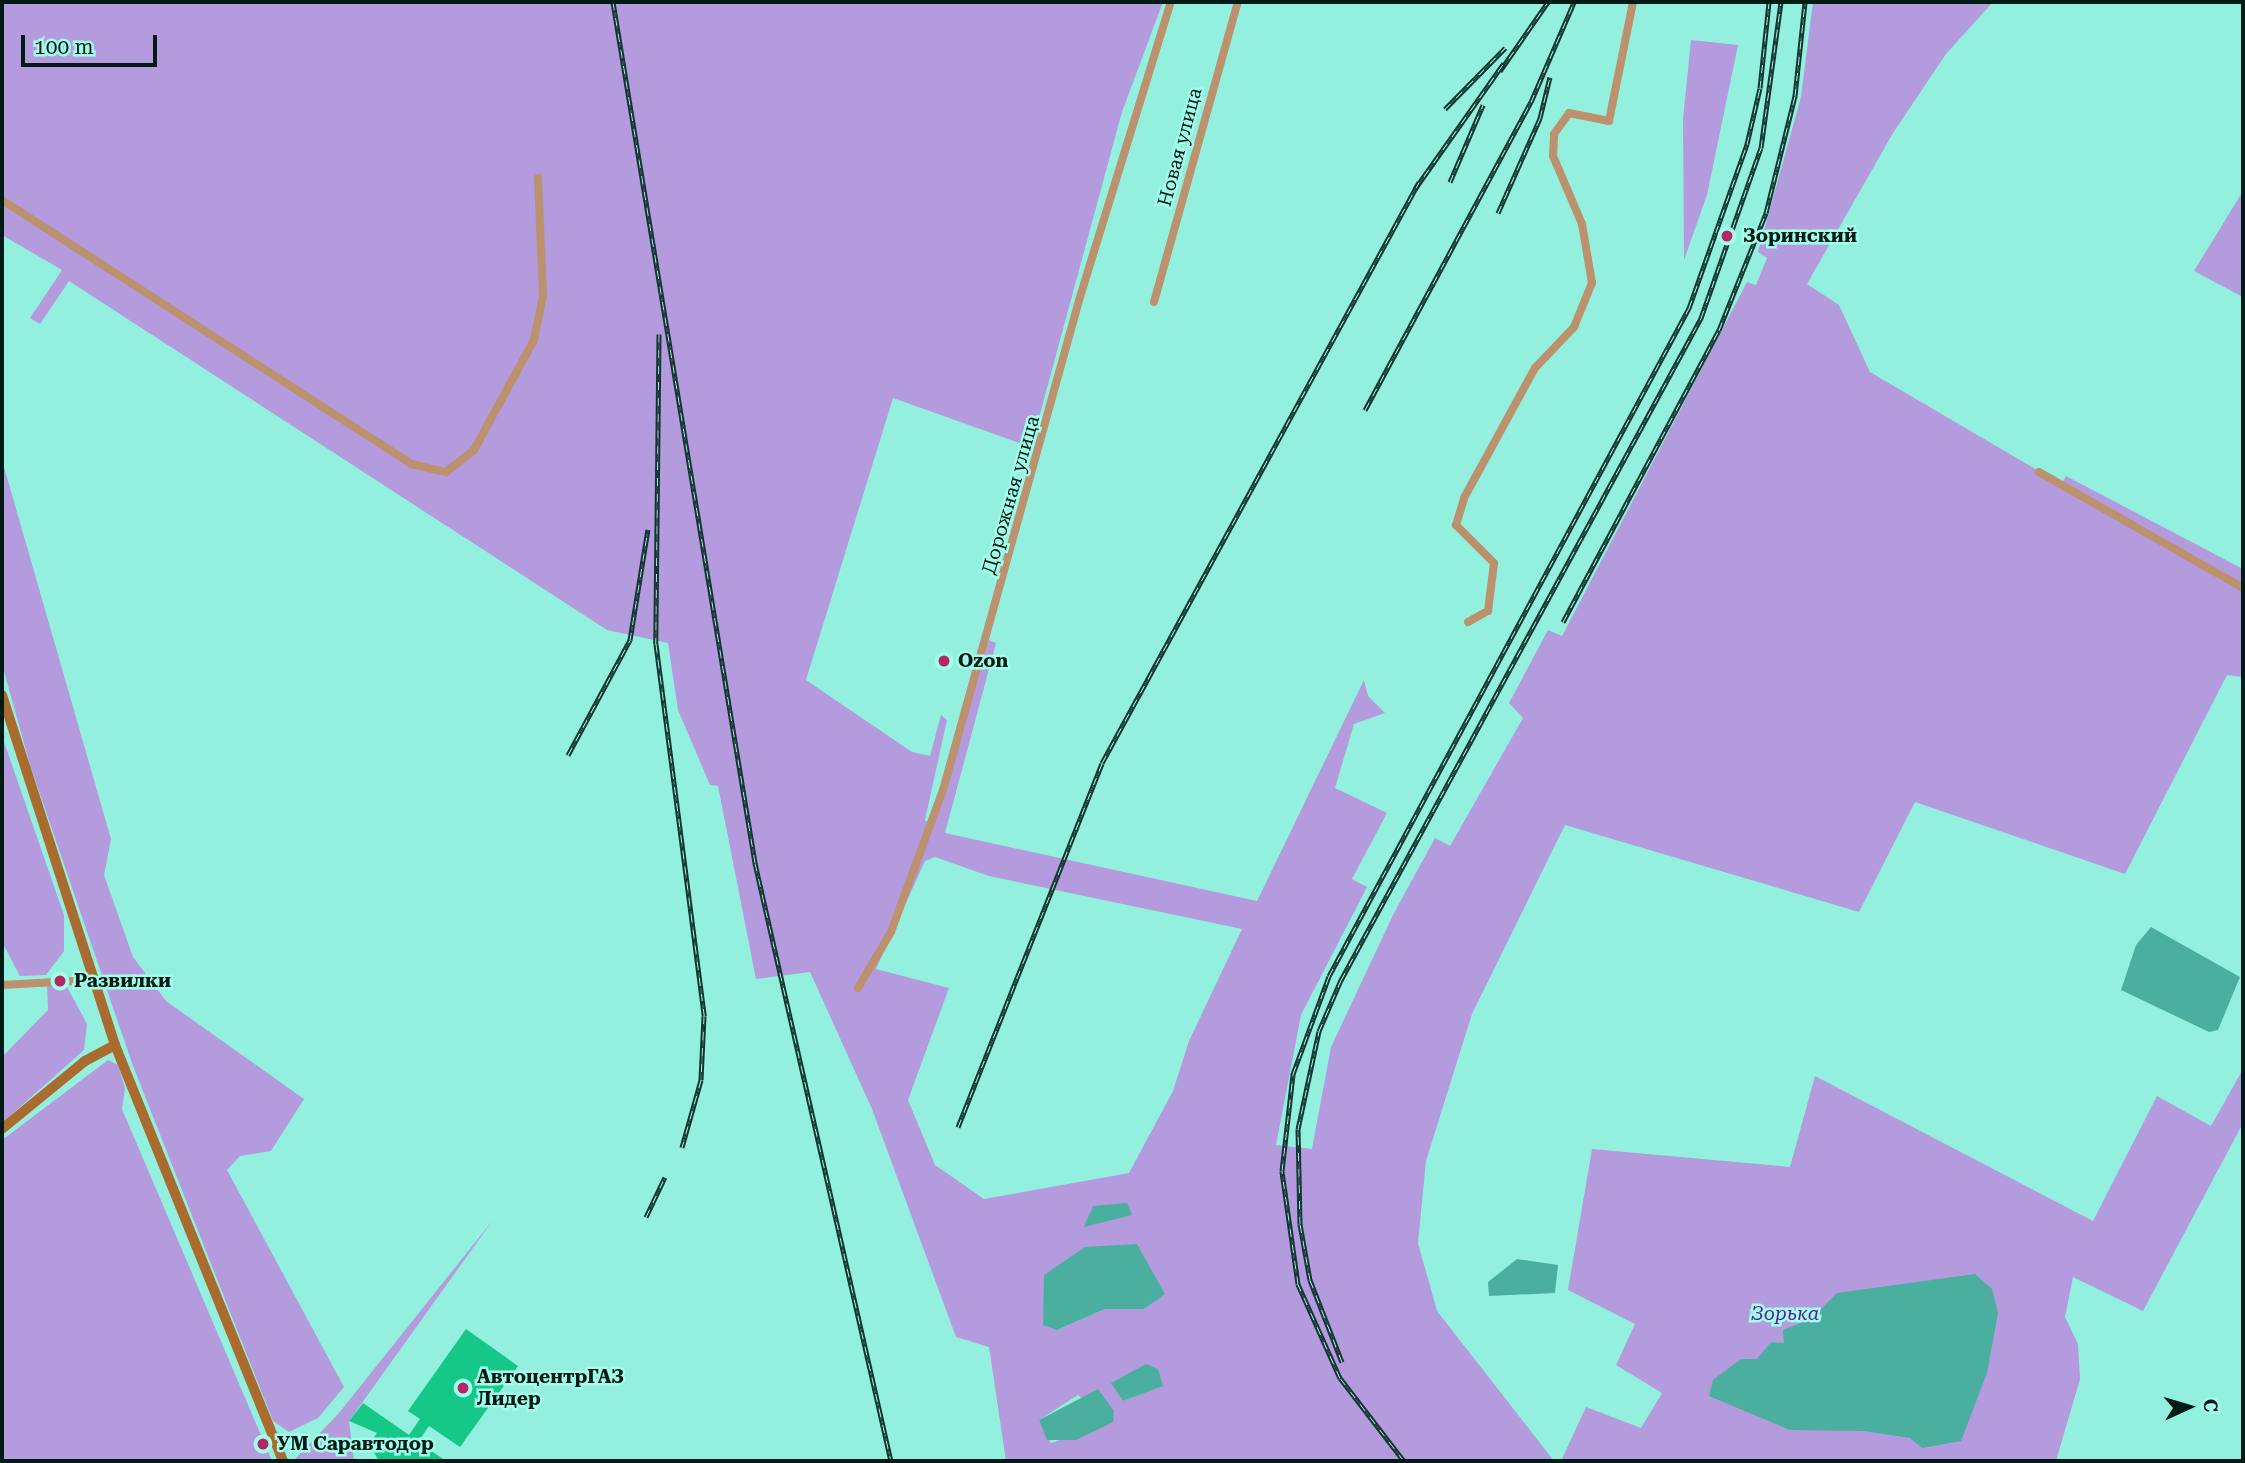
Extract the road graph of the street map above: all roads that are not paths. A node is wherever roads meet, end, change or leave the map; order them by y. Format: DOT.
graph roads {
  1 [pos="1171,2"];
  2 [pos="1238,2"];
  3 [pos="1633,2"];
  4 [pos="538,178"];
  5 [pos="2,200"];
  6 [pos="1154,302"];
  7 [pos="2039,472"];
  8 [pos="2243,588"];
  9 [pos="1468,622"];
  10 [pos="2,695"];
  11 [pos="93,979"];
  12 [pos="2,985"];
  13 [pos="858,988"];
  14 [pos="115,1045"];
  15 [pos="2,1129"];
  16 [pos="283,1461"];
  1 -- 13 [label="street, Дорожная улица"];
  2 -- 6 [label="street, Новая улица"];
  3 -- 9 [label="street"];
  4 -- 5 [label="street"];
  7 -- 8 [label="street"];
  10 -- 11 [label="main road"];
  11 -- 12 [label="street"];
  11 -- 14 [label="main road"];
  14 -- 15 [label="main road"];
  14 -- 16 [label="main road"];
}
